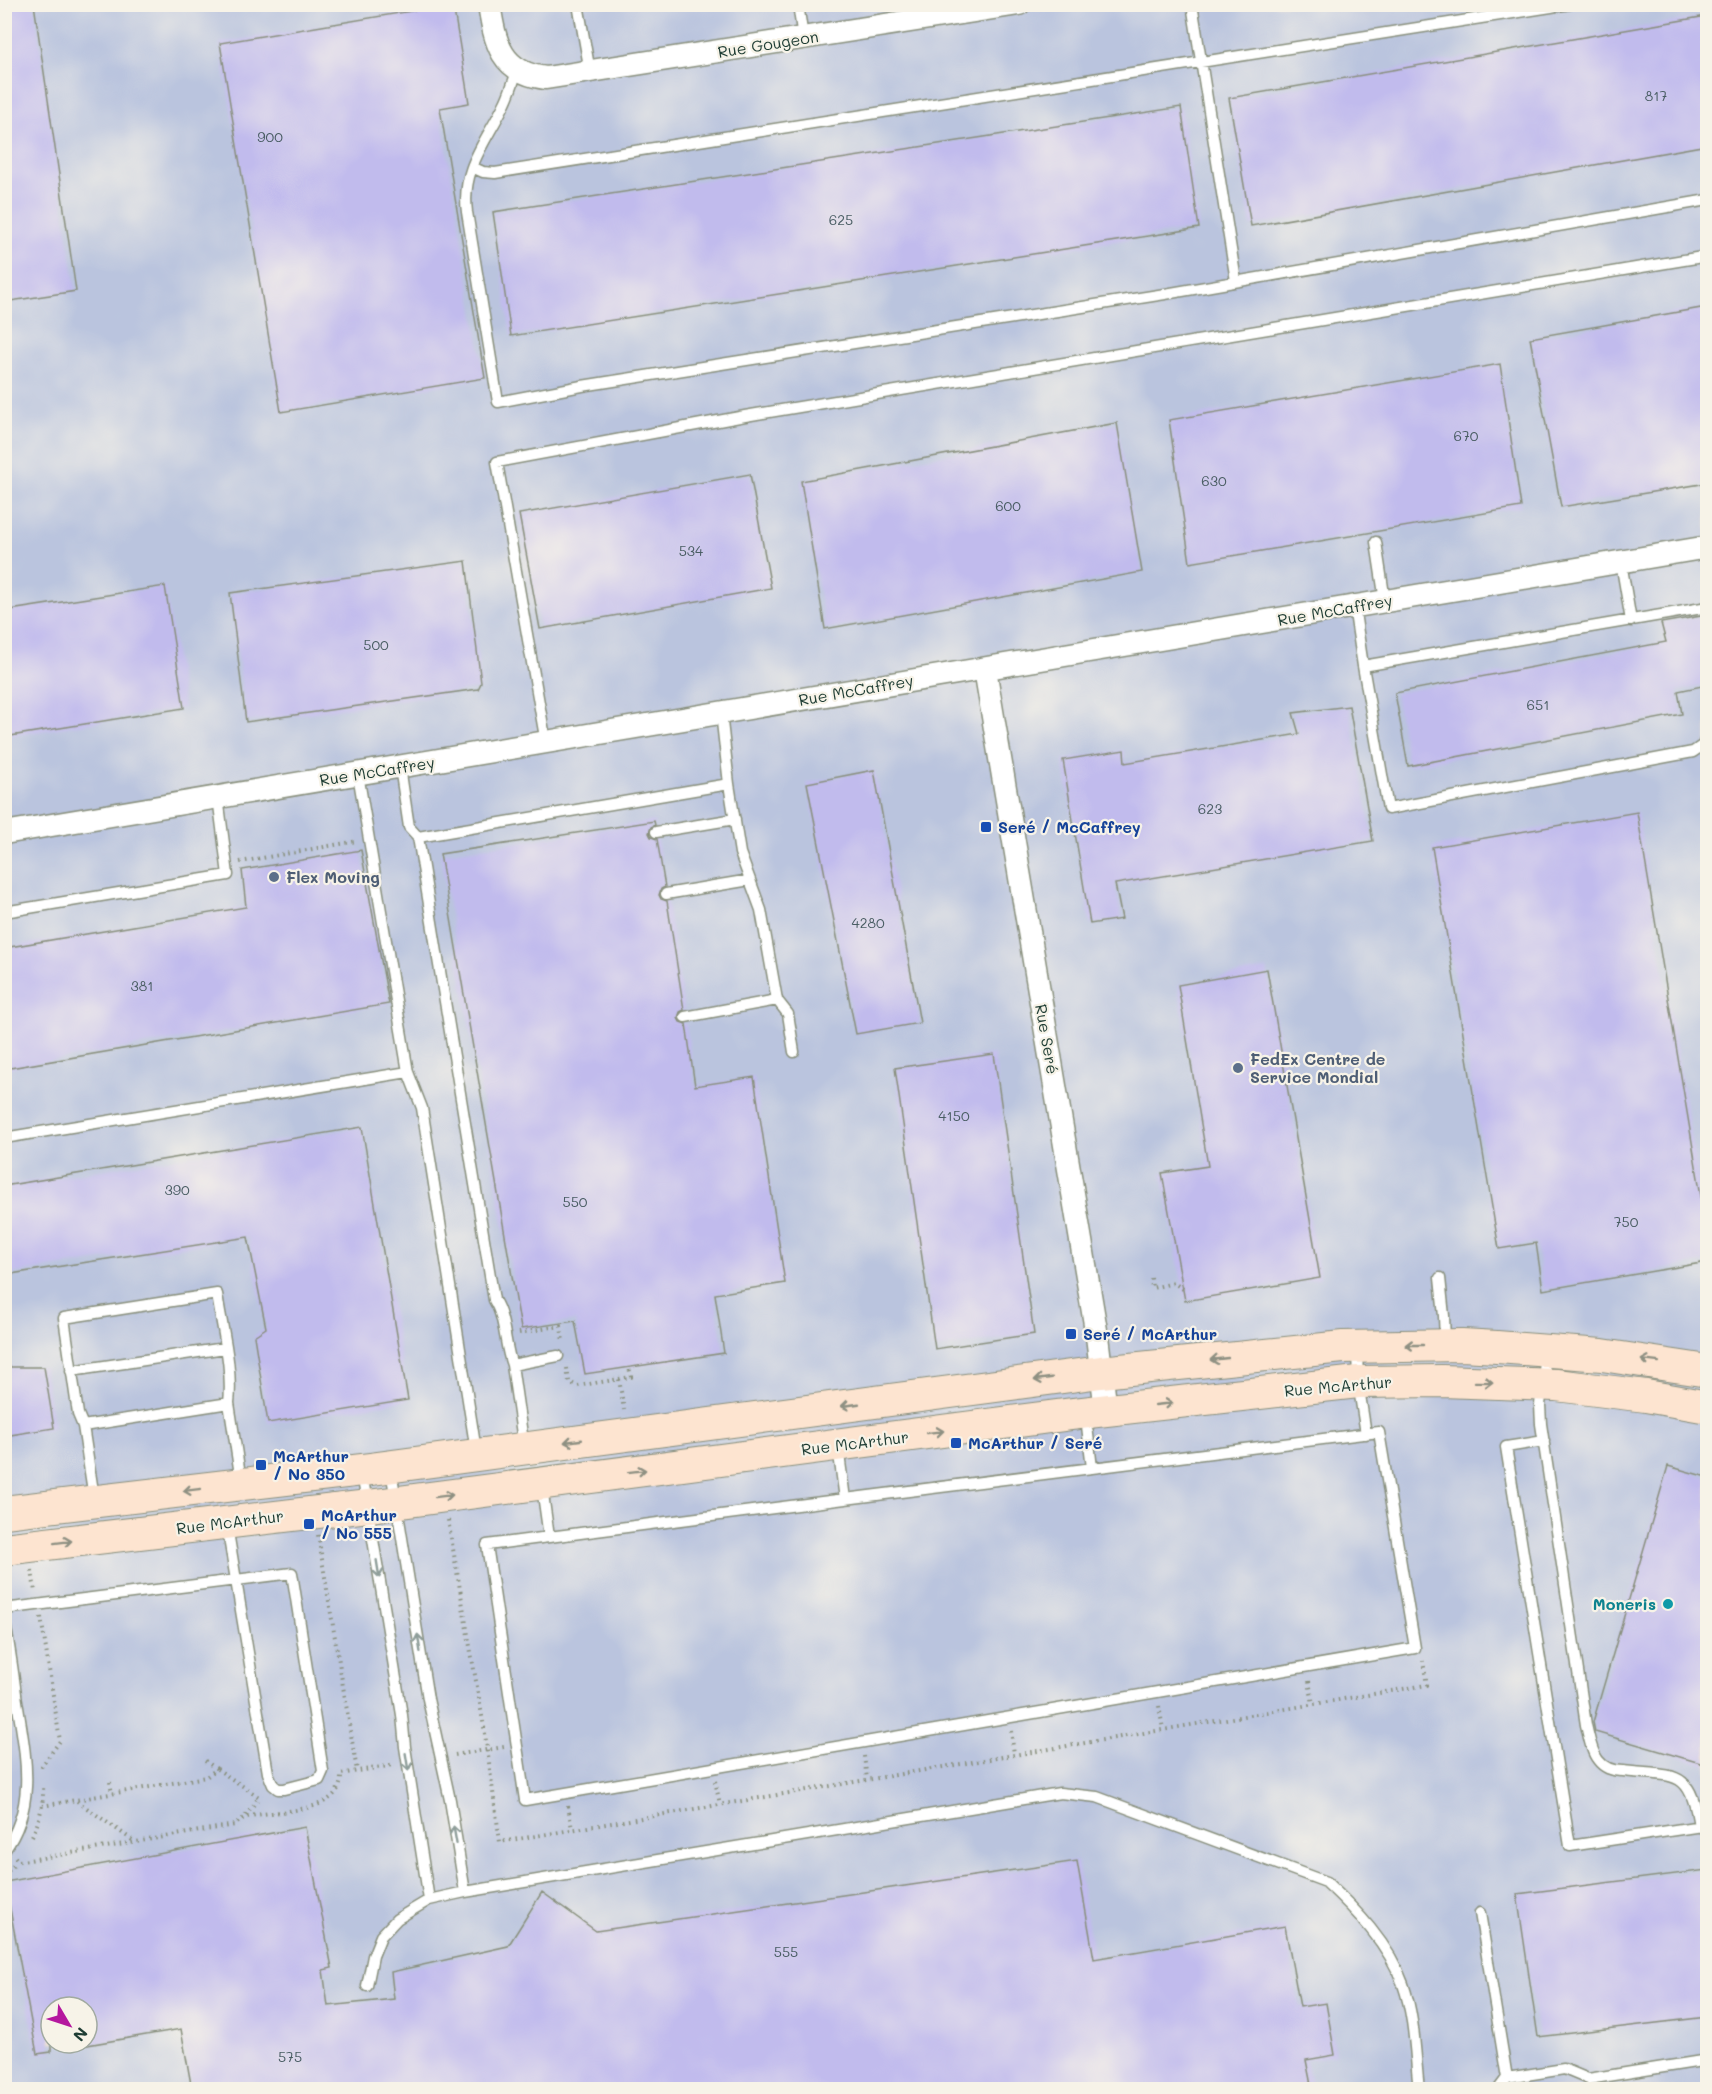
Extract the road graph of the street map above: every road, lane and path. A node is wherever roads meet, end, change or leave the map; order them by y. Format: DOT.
graph roads {
  1 [pos="489,4"];
  2 [pos="578,4"];
  3 [pos="798,4"];
  4 [pos="1019,4"];
  5 [pos="1192,4"];
  6 [pos="1570,4"];
  7 [pos="804,38"];
  8 [pos="1201,62"];
  9 [pos="518,70"];
  10 [pos="590,72"];
  11 [pos="472,167"];
  12 [pos="1707,200"];
  13 [pos="1707,256"];
  14 [pos="1236,281"];
  15 [pos="1376,542"];
  16 [pos="1707,547"];
  17 [pos="1621,562"];
  18 [pos="1385,601"];
  19 [pos="1354,606"];
  20 [pos="1707,606"];
  21 [pos="1631,621"];
  22 [pos="1363,666"];
  23 [pos="985,669"];
  24 [pos="721,713"];
  25 [pos="1707,734"];
  26 [pos="546,743"];
  27 [pos="400,767"];
  28 [pos="358,774"];
  29 [pos="729,784"];
  30 [pos="218,797"];
  31 [pos="735,819"];
  32 [pos="656,832"];
  33 [pos="4,833"];
  34 [pos="418,837"];
  35 [pos="351,842"];
  36 [pos="237,863"];
  37 [pos="750,880"];
  38 [pos="666,894"];
  39 [pos="4,912"];
  40 [pos="777,1000"];
  41 [pos="685,1017"];
  42 [pos="794,1052"];
  43 [pos="408,1071"];
  44 [pos="4,1138"];
  45 [pos="1151,1278"];
  46 [pos="1440,1278"];
  47 [pos="1183,1288"];
  48 [pos="518,1333"];
  49 [pos="1445,1345"];
  50 [pos="564,1346"];
  51 [pos="1357,1346"];
  52 [pos="225,1348"];
  53 [pos="1546,1351"];
  54 [pos="562,1360"];
  55 [pos="512,1365"];
  56 [pos="629,1367"];
  57 [pos="71,1371"];
  58 [pos="1707,1371"];
  59 [pos="1101,1372"];
  60 [pos="619,1379"];
  61 [pos="1358,1382"];
  62 [pos="1543,1384"];
  63 [pos="229,1403"];
  64 [pos="1707,1407"];
  65 [pos="1106,1410"];
  66 [pos="626,1419"];
  67 [pos="83,1426"];
  68 [pos="1366,1434"];
  69 [pos="1544,1441"];
  70 [pos="838,1445"];
  71 [pos="524,1448"];
  72 [pos="477,1454"];
  73 [pos="376,1468"];
  74 [pos="1092,1468"];
  75 [pos="241,1484"];
  76 [pos="541,1484"];
  77 [pos="845,1499"];
  78 [pos="94,1502"];
  79 [pos="382,1504"];
  80 [pos="4,1512"];
  81 [pos="226,1523"];
  82 [pos="316,1524"];
  83 [pos="549,1537"];
  84 [pos="17,1554"];
  85 [pos="236,1579"];
  86 [pos="36,1593"];
  87 [pos="4,1609"];
  88 [pos="40,1616"];
  89 [pos="4,1619"];
  90 [pos="1308,1678"];
  91 [pos="1158,1703"];
  92 [pos="1313,1704"];
  93 [pos="1011,1727"];
  94 [pos="1163,1729"];
  95 [pos="486,1750"];
  96 [pos="863,1753"];
  97 [pos="1014,1754"];
  98 [pos="448,1756"];
  99 [pos="205,1761"];
  100 [pos="400,1764"];
  101 [pos="216,1769"];
  102 [pos="357,1772"];
  103 [pos="714,1777"];
  104 [pos="867,1779"];
  105 [pos="110,1782"];
  106 [pos="112,1794"];
  107 [pos="76,1800"];
  108 [pos="567,1803"];
  109 [pos="720,1804"];
  110 [pos="42,1806"];
  111 [pos="244,1818"];
  112 [pos="1703,1826"];
  113 [pos="572,1829"];
  114 [pos="28,1842"];
  115 [pos="135,1842"];
  116 [pos="4,1851"];
  117 [pos="23,1851"];
  118 [pos="16,1859"];
  119 [pos="4,1875"];
  120 [pos="465,1892"];
  121 [pos="429,1900"];
  122 [pos="1480,1913"];
  123 [pos="367,1986"];
  124 [pos="1707,2060"];
  125 [pos="1507,2078"];
  126 [pos="1419,2090"];
  127 [pos="1498,2090"];
  1 -- 9 [label="street"];
  2 -- 10 [label="lane"];
  3 -- 7 [label="lane"];
  4 -- 7 [label="street, Rue Gougeon"];
  5 -- 8 [label="lane"];
  6 -- 8 [label="lane"];
  7 -- 10 [label="street, Rue Gougeon"];
  8 -- 11 [label="lane"];
  8 -- 14 [label="lane"];
  9 -- 10 [label="street, Rue Gougeon"];
  9 -- 11 [label="lane"];
  11 -- 14 [label="lane"];
  12 -- 14 [label="lane"];
  13 -- 26 [label="lane"];
  15 -- 18 [label="lane"];
  16 -- 17 [label="street, Rue McCaffrey"];
  17 -- 18 [label="street, Rue McCaffrey"];
  17 -- 21 [label="lane"];
  18 -- 19 [label="street, Rue McCaffrey"];
  19 -- 22 [label="lane"];
  19 -- 23 [label="street, Rue McCaffrey"];
  20 -- 21 [label="lane"];
  21 -- 22 [label="lane"];
  22 -- 25 [label="lane"];
  23 -- 24 [label="street, Rue McCaffrey"];
  23 -- 59 [label="street, Rue Seré"];
  24 -- 26 [label="street, Rue McCaffrey"];
  24 -- 29 [label="lane"];
  26 -- 27 [label="street, Rue McCaffrey"];
  27 -- 28 [label="street, Rue McCaffrey"];
  27 -- 34 [label="lane"];
  28 -- 30 [label="street, Rue McCaffrey"];
  28 -- 43 [label="lane"];
  29 -- 31 [label="lane"];
  29 -- 34 [label="lane"];
  30 -- 33 [label="street, Rue McCaffrey"];
  30 -- 39 [label="lane"];
  31 -- 32 [label="lane"];
  31 -- 37 [label="lane"];
  34 -- 55 [label="lane"];
  35 -- 36 [label="path"];
  37 -- 38 [label="lane"];
  37 -- 40 [label="lane"];
  40 -- 41 [label="lane"];
  40 -- 42 [label="lane"];
  43 -- 44 [label="lane"];
  43 -- 72 [label="lane"];
  45 -- 47 [label="path"];
  46 -- 49 [label="lane"];
  48 -- 50 [label="path"];
  49 -- 51 [label="street, one-way"];
  49 -- 53 [label="street"];
  51 -- 59 [label="street, one-way"];
  51 -- 61 [label="lane"];
  52 -- 57 [label="lane"];
  52 -- 57 [label="lane"];
  52 -- 63 [label="lane"];
  58 -- 53 [label="street, one-way"];
  53 -- 62 [label="lane"];
  54 -- 55 [label="lane"];
  54 -- 60 [label="path"];
  55 -- 71 [label="lane"];
  56 -- 60 [label="path"];
  57 -- 67 [label="lane"];
  59 -- 65 [label="street, Rue Seré"];
  59 -- 71 [label="street, one-way"];
  60 -- 66 [label="path"];
  61 -- 62 [label="street, Rue McArthur, one-way"];
  65 -- 61 [label="street, Rue McArthur, one-way"];
  61 -- 68 [label="lane"];
  62 -- 64 [label="street, Rue McArthur"];
  62 -- 69 [label="lane"];
  63 -- 67 [label="lane"];
  63 -- 75 [label="lane"];
  70 -- 65 [label="street, Rue McArthur, one-way"];
  65 -- 74 [label="lane"];
  67 -- 78 [label="lane"];
  68 -- 74 [label="lane"];
  68 -- 83 [label="lane"];
  69 -- 112 [label="lane"];
  69 -- 112 [label="lane"];
  76 -- 70 [label="street, Rue McArthur, one-way"];
  70 -- 77 [label="lane"];
  71 -- 72 [label="street"];
  72 -- 73 [label="street"];
  73 -- 75 [label="street"];
  73 -- 79 [label="lane"];
  73 -- 79 [label="lane"];
  74 -- 77 [label="lane"];
  75 -- 78 [label="street, one-way"];
  79 -- 76 [label="street, Rue McArthur, one-way"];
  76 -- 83 [label="lane"];
  77 -- 83 [label="lane"];
  78 -- 80 [label="street"];
  79 -- 81 [label="street, Rue McArthur"];
  120 -- 79 [label="lane, one-way"];
  79 -- 121 [label="lane, one-way"];
  84 -- 81 [label="street, Rue McArthur, one-way"];
  81 -- 85 [label="lane"];
  82 -- 102 [label="path"];
  84 -- 86 [label="path"];
  85 -- 85 [label="lane"];
  85 -- 87 [label="lane"];
  88 -- 110 [label="path"];
  89 -- 116 [label="lane"];
  90 -- 92 [label="path"];
  91 -- 94 [label="path"];
  93 -- 97 [label="path"];
  95 -- 98 [label="path"];
  96 -- 104 [label="path"];
  99 -- 101 [label="path"];
  100 -- 102 [label="path"];
  101 -- 106 [label="path"];
  101 -- 111 [label="path"];
  102 -- 111 [label="path"];
  103 -- 109 [label="path"];
  105 -- 106 [label="path"];
  106 -- 107 [label="path"];
  107 -- 110 [label="path"];
  107 -- 115 [label="path"];
  108 -- 113 [label="path"];
  110 -- 114 [label="path"];
  111 -- 115 [label="path"];
  115 -- 118 [label="path"];
  117 -- 118 [label="path"];
  118 -- 119 [label="path"];
  120 -- 121 [label="lane"];
  120 -- 126 [label="lane"];
  121 -- 123 [label="lane"];
  122 -- 125 [label="lane"];
  124 -- 125 [label="lane"];
  125 -- 127 [label="lane"];
}
